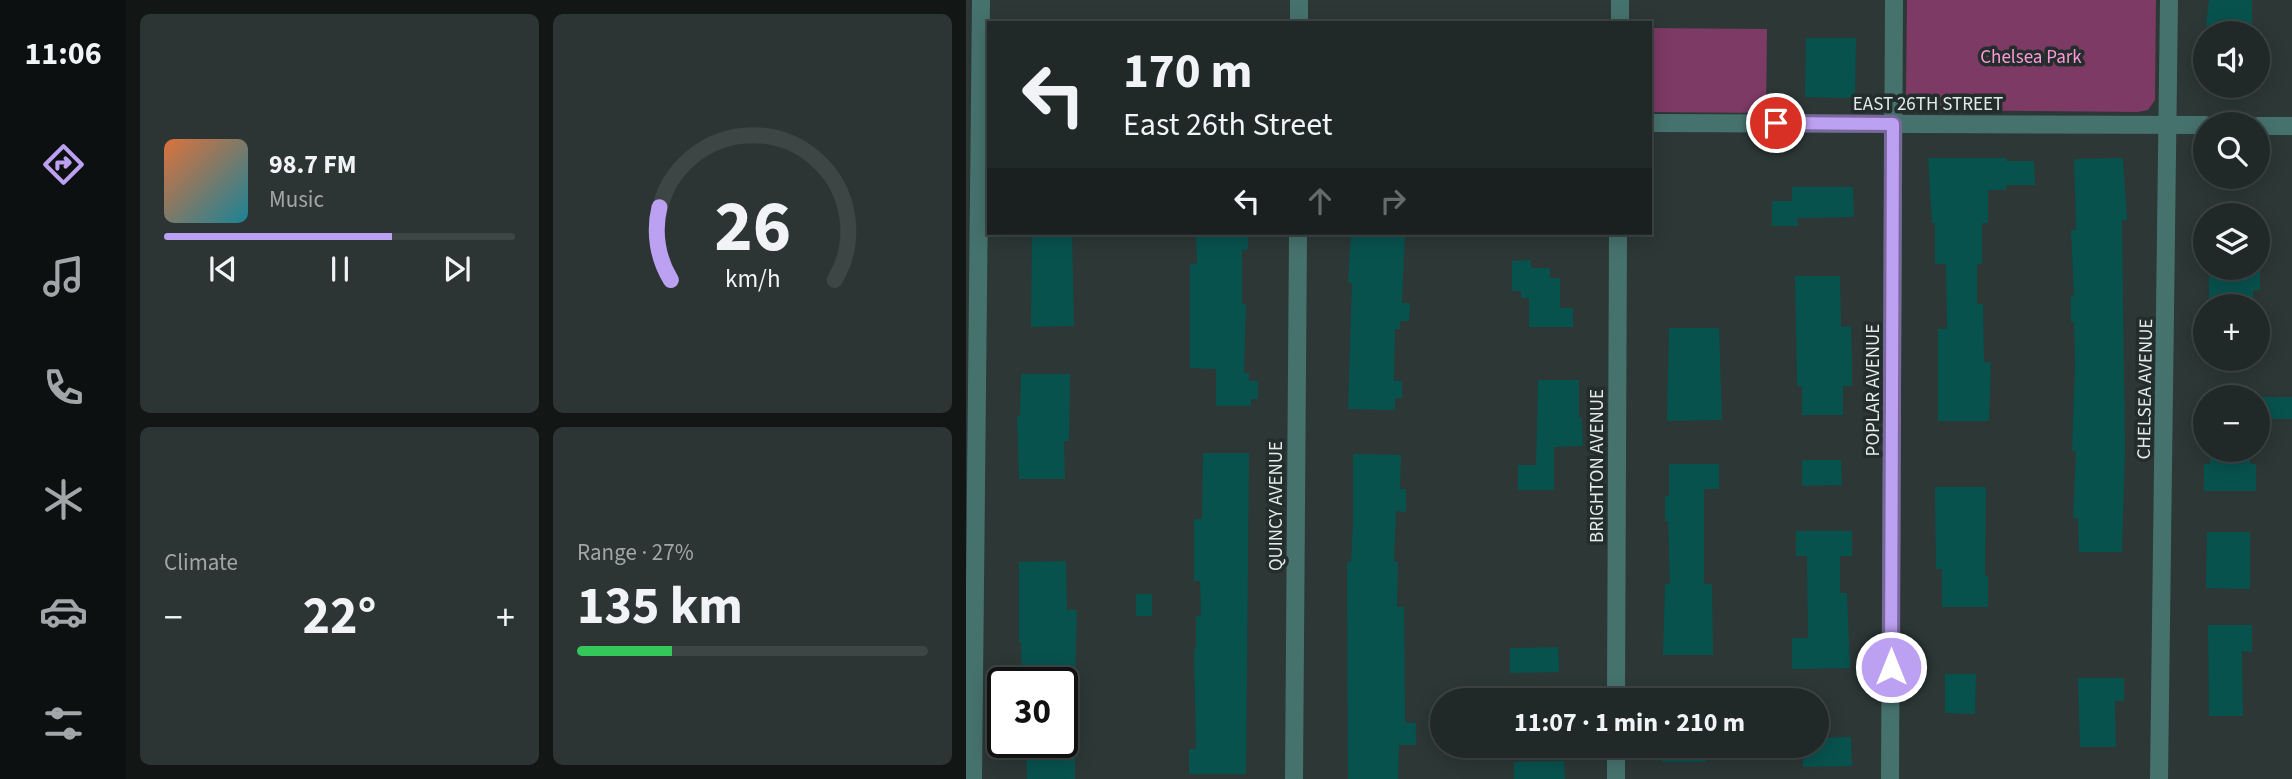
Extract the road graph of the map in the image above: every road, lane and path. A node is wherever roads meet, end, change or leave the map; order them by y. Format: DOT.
graph roads {
  1 [pos="981,0"];
  2 [pos="1299,0"];
  3 [pos="1620,0"];
  4 [pos="1894,0"];
  5 [pos="2169,0"];
  6 [pos="1299,21"];
  7 [pos="1620,21"];
  8 [pos="978,117"];
  9 [pos="1652,123"];
  10 [pos="1893,124"];
  11 [pos="2168,124"];
  12 [pos="2193,125"];
  13 [pos="2270,126"];
  14 [pos="2292,126"];
  15 [pos="1298,235"];
  16 [pos="1618,235"];
  17 [pos="1616,688"];
  18 [pos="1616,758"];
  19 [pos="973,779"];
  20 [pos="1294,779"];
  21 [pos="1616,779"];
  22 [pos="1890,779"];
  23 [pos="2159,779"];
  1 -- 8 [label="street"];
  2 -- 6 [label="street"];
  3 -- 7 [label="street"];
  4 -- 10 [label="street, POPLAR AVENUE"];
  5 -- 11 [label="street, CHELSEA AVENUE"];
  8 -- 19 [label="street"];
  9 -- 10 [label="street, EAST 26TH STREET"];
  10 -- 11 [label="street, EAST 26TH STREET"];
  10 -- 22 [label="street, POPLAR AVENUE"];
  11 -- 12 [label="street, EAST 26TH STREET"];
  11 -- 23 [label="street, CHELSEA AVENUE"];
  13 -- 14 [label="street"];
  15 -- 20 [label="street, QUINCY AVENUE"];
  16 -- 17 [label="street, BRIGHTON AVENUE"];
  18 -- 21 [label="street"];
}
